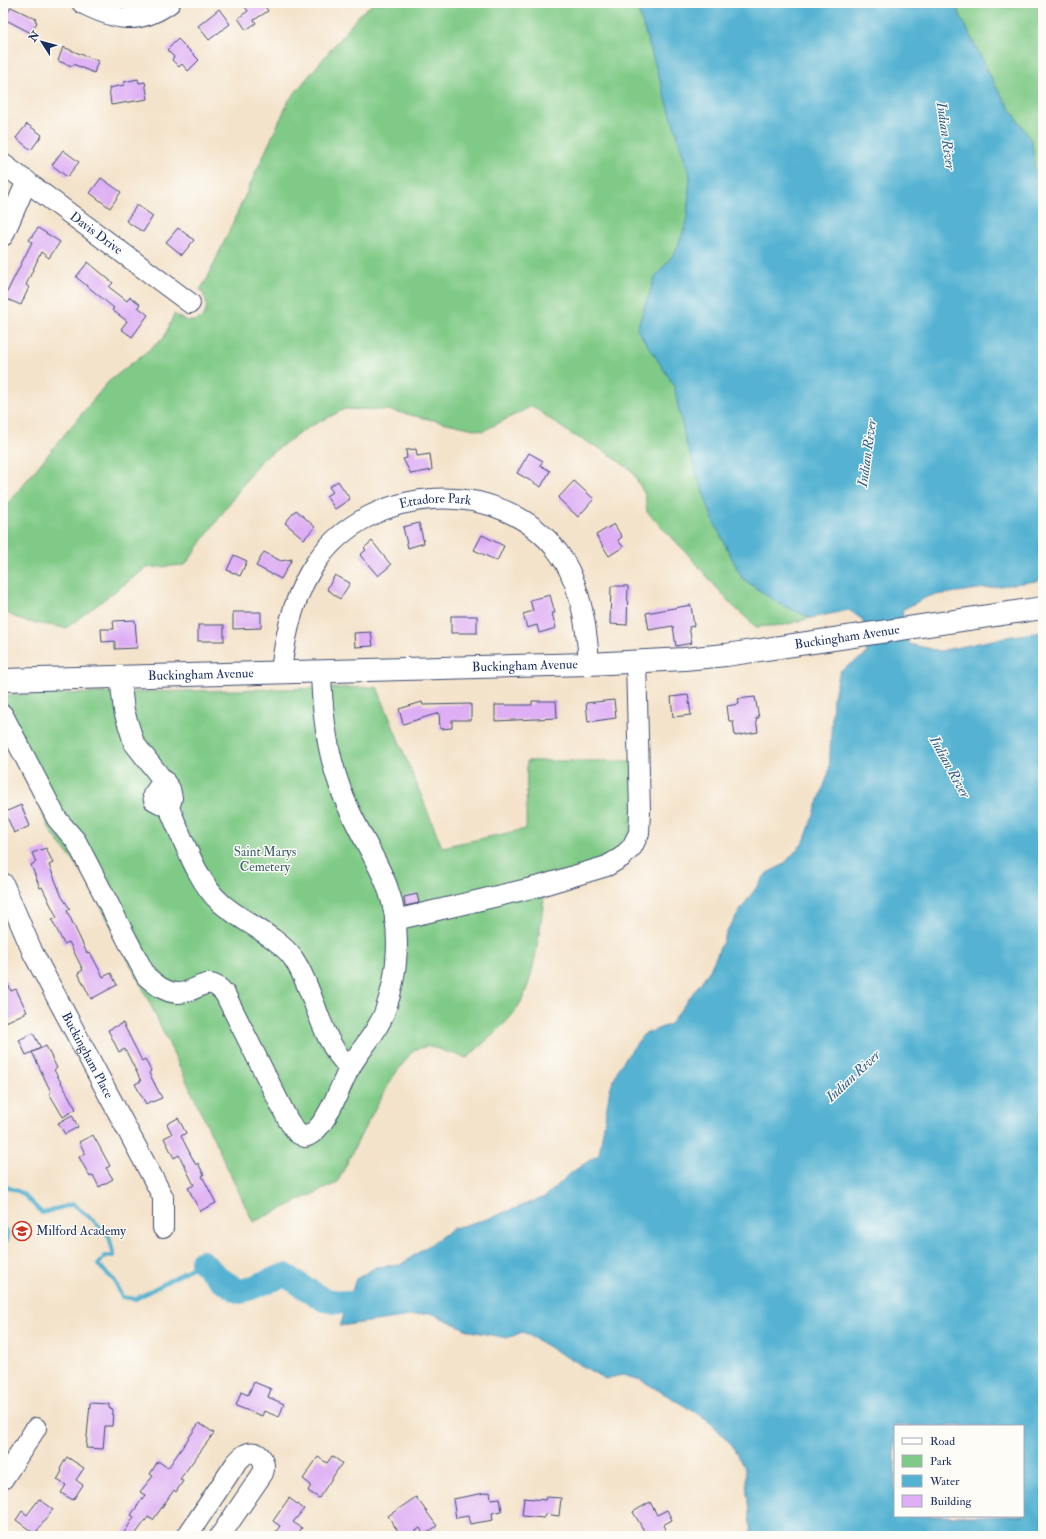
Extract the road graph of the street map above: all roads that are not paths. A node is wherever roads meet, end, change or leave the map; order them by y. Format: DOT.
graph roads {
  1 [pos="82,3"];
  2 [pos="170,3"];
  3 [pos="3,164"];
  4 [pos="27,181"];
  5 [pos="3,236"];
  6 [pos="190,302"];
  7 [pos="1043,608"];
  8 [pos="636,662"];
  9 [pos="589,664"];
  10 [pos="321,671"];
  11 [pos="281,672"];
  12 [pos="120,677"];
  13 [pos="3,680"];
  14 [pos="3,715"];
  15 [pos="3,883"];
  16 [pos="395,920"];
  17 [pos="350,1068"];
  18 [pos="163,1228"];
  19 [pos="36,1428"];
  20 [pos="3,1480"];
  21 [pos="187,1536"];
  22 [pos="220,1536"];
  1 -- 2 [label="street"];
  3 -- 4 [label="street, Davis Drive"];
  4 -- 5 [label="street"];
  4 -- 6 [label="street, Davis Drive"];
  7 -- 8 [label="main road, Buckingham Avenue"];
  8 -- 9 [label="main road, Buckingham Avenue"];
  8 -- 16 [label="street"];
  9 -- 10 [label="main road, Buckingham Avenue"];
  9 -- 11 [label="street, Ettadore Park"];
  10 -- 11 [label="main road, Buckingham Avenue"];
  10 -- 16 [label="street"];
  11 -- 12 [label="main road, Buckingham Avenue"];
  12 -- 13 [label="main road, Buckingham Avenue"];
  12 -- 17 [label="street"];
  14 -- 17 [label="street"];
  15 -- 18 [label="street, Buckingham Place"];
  16 -- 17 [label="street"];
  19 -- 20 [label="street"];
  21 -- 22 [label="street"];
}
